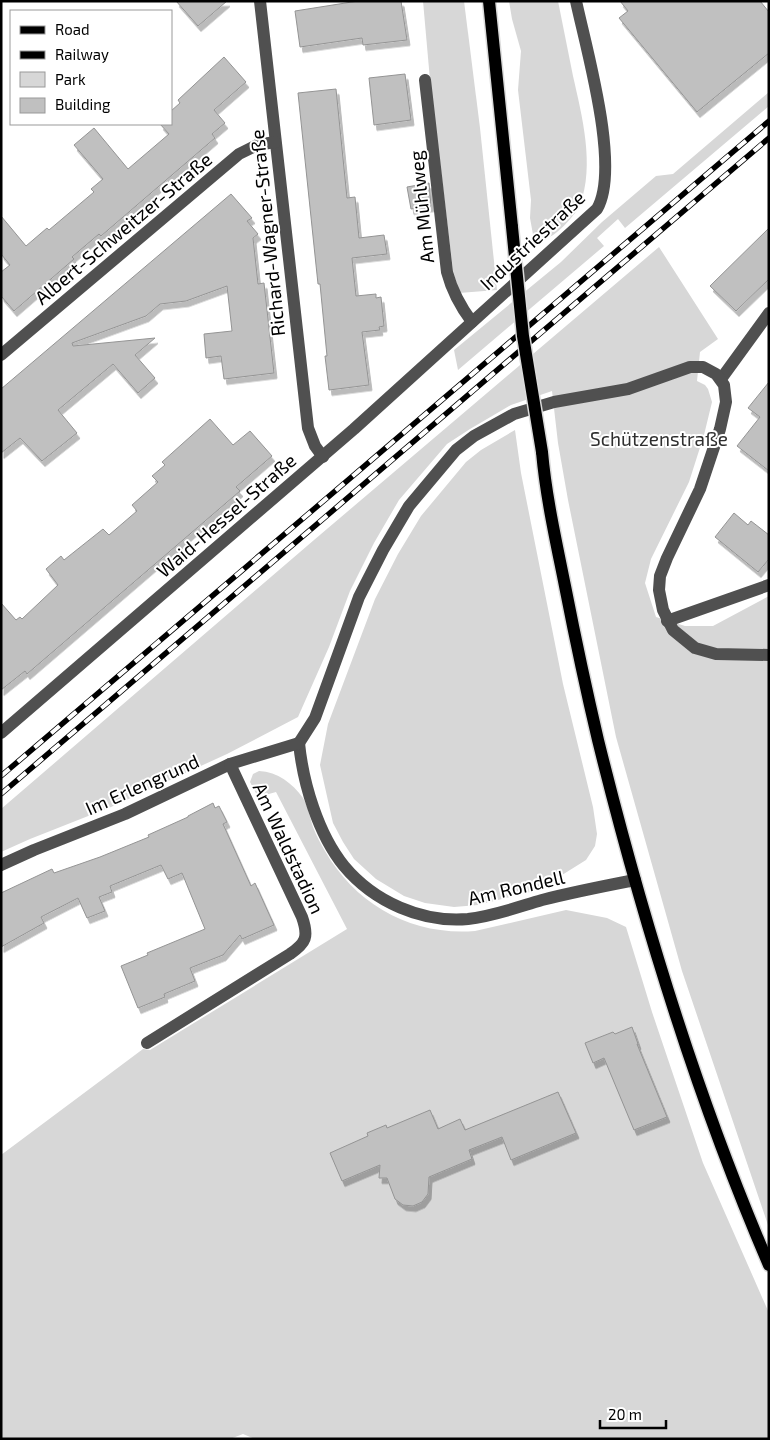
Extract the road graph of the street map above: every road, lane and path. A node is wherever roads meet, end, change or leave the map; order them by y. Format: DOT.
graph roads {
  1 [pos="260,1"];
  2 [pos="489,1"];
  3 [pos="576,1"];
  4 [pos="425,80"];
  5 [pos="275,142"];
  6 [pos="769,313"];
  7 [pos="472,322"];
  8 [pos="1,356"];
  9 [pos="721,379"];
  10 [pos="323,456"];
  11 [pos="769,585"];
  12 [pos="667,620"];
  13 [pos="769,655"];
  14 [pos="1,733"];
  15 [pos="299,743"];
  16 [pos="230,764"];
  17 [pos="1,865"];
  18 [pos="635,880"];
  19 [pos="147,1043"];
  20 [pos="769,1265"];
  1 -- 5 [label="street, Richard-Wagner-Straße"];
  2 -- 18 [label="main road, bridge"];
  3 -- 7 [label="street, Industriestraße"];
  4 -- 7 [label="street, Am Mühlweg"];
  5 -- 8 [label="street, Albert-Schweitzer-Straße"];
  5 -- 10 [label="street, Richard-Wagner-Straße"];
  6 -- 9 [label="street"];
  7 -- 10 [label="street, Waid-Hessel-Straße"];
  9 -- 12 [label="street"];
  9 -- 15 [label="street"];
  10 -- 14 [label="street, Waid-Hessel-Straße"];
  11 -- 12 [label="street"];
  12 -- 13 [label="street"];
  15 -- 16 [label="street, Im Erlengrund"];
  15 -- 18 [label="street, Am Rondell"];
  16 -- 17 [label="street, Im Erlengrund"];
  16 -- 19 [label="street, Am Waldstadion"];
  18 -- 20 [label="main road"];
}
